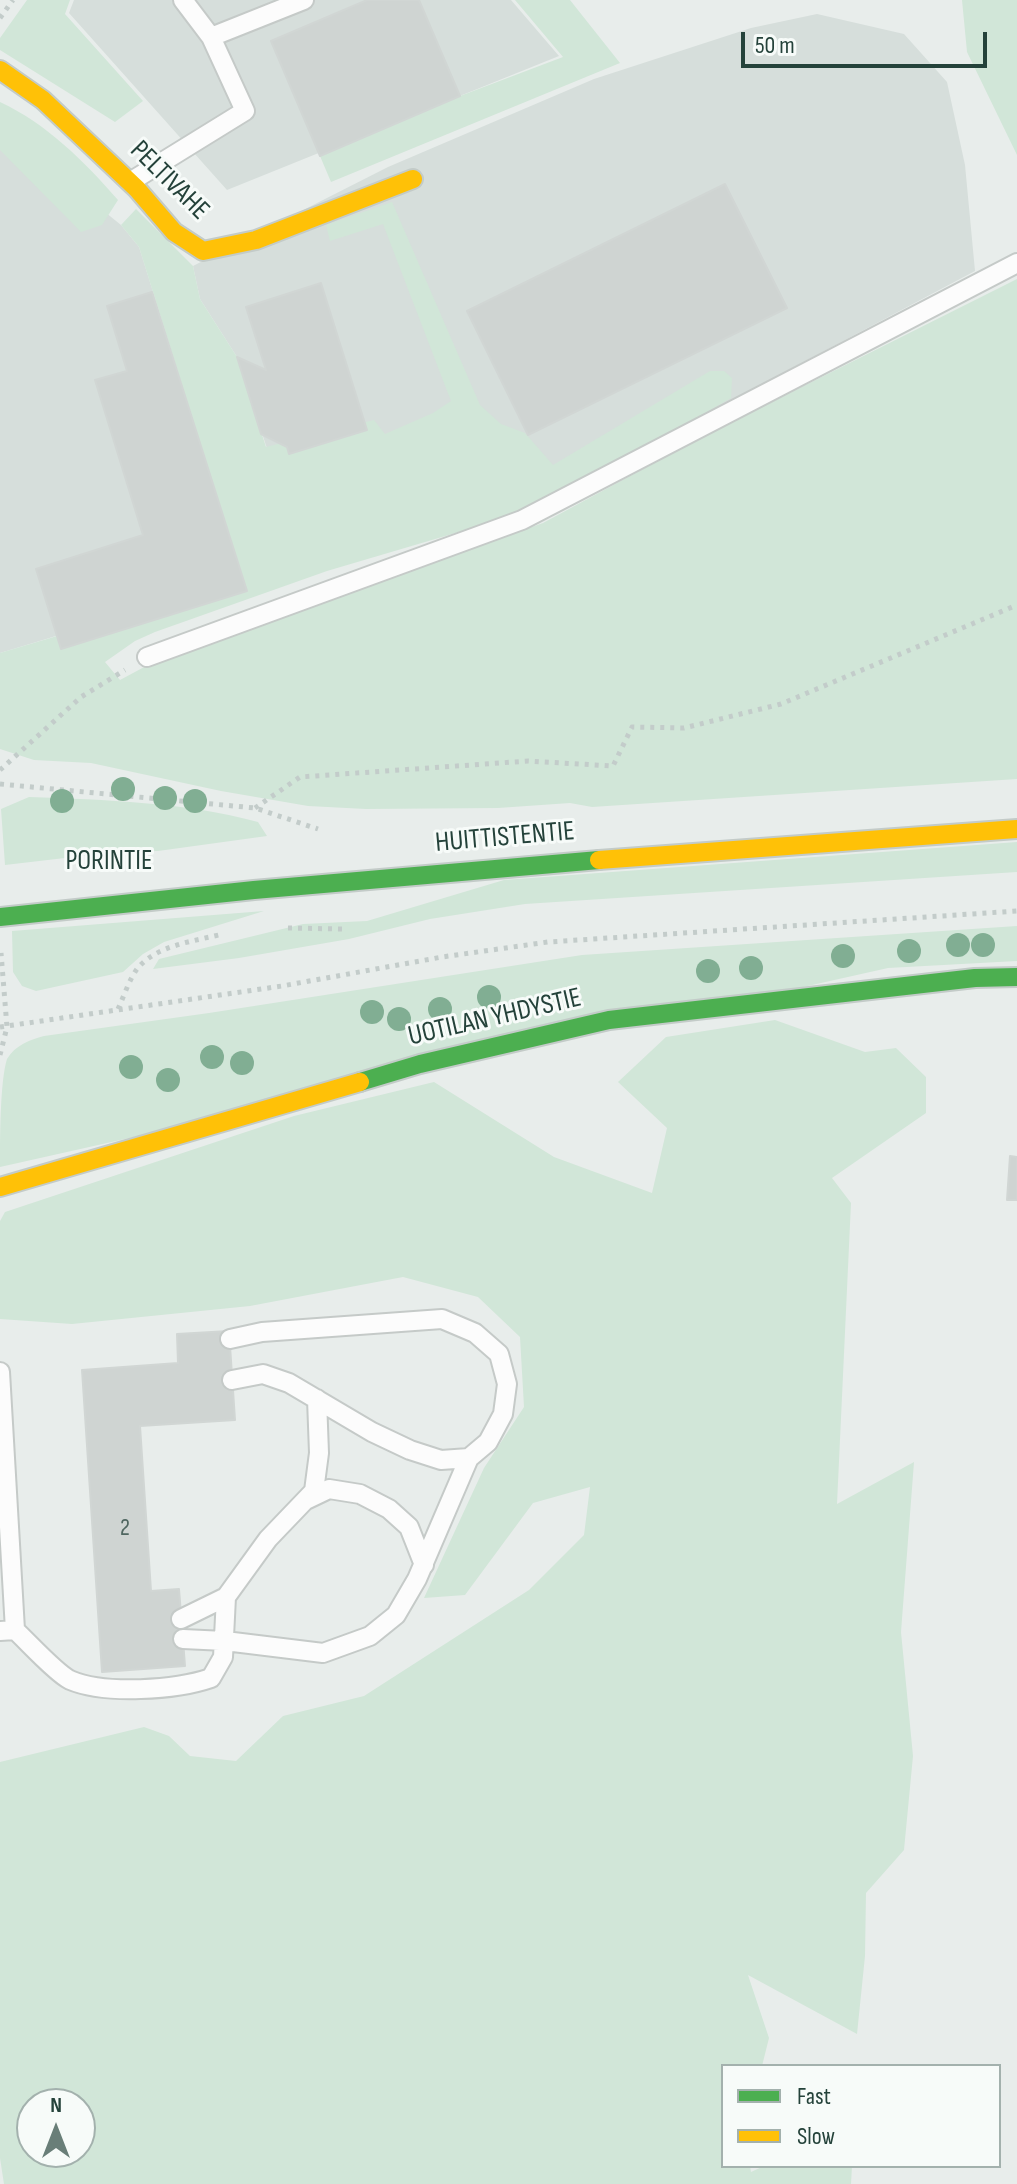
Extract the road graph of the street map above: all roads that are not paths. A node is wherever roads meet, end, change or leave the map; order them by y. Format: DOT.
graph roads {
  1 [pos="183,0"];
  2 [pos="304,0"];
  3 [pos="211,37"];
  4 [pos="0,70"];
  5 [pos="413,179"];
  6 [pos="130,182"];
  7 [pos="1017,263"];
  8 [pos="147,657"];
  9 [pos="1017,829"];
  10 [pos="78,890"];
  11 [pos="218,891"];
  12 [pos="0,917"];
  13 [pos="1017,977"];
  14 [pos="0,1187"];
  15 [pos="230,1339"];
  16 [pos="0,1372"];
  17 [pos="232,1380"];
  18 [pos="317,1399"];
  19 [pos="469,1458"];
  20 [pos="306,1500"];
  21 [pos="424,1565"];
  22 [pos="226,1597"];
  23 [pos="181,1619"];
  24 [pos="8,1630"];
  25 [pos="183,1639"];
  26 [pos="225,1641"];
  1 -- 3 [label="lane"];
  2 -- 3 [label="lane"];
  3 -- 6 [label="lane"];
  4 -- 6 [label="main road, PELTIVAHE"];
  5 -- 6 [label="main road, PELTIVAHE"];
  7 -- 8 [label="lane"];
  9 -- 11 [label="main road, HUITTISTENTIE"];
  10 -- 11 [label="main road, PORINTIE"];
  11 -- 12 [label="main road, HUITTISTENTIE"];
  13 -- 14 [label="main road, UOTILAN YHDYSTIE"];
  15 -- 19 [label="lane"];
  16 -- 24 [label="lane"];
  17 -- 18 [label="lane"];
  18 -- 19 [label="lane"];
  18 -- 20 [label="lane"];
  19 -- 21 [label="lane"];
  20 -- 21 [label="lane"];
  20 -- 22 [label="lane"];
  21 -- 26 [label="lane"];
  22 -- 23 [label="lane"];
  22 -- 26 [label="lane"];
  24 -- 26 [label="lane"];
  25 -- 26 [label="lane"];
}
